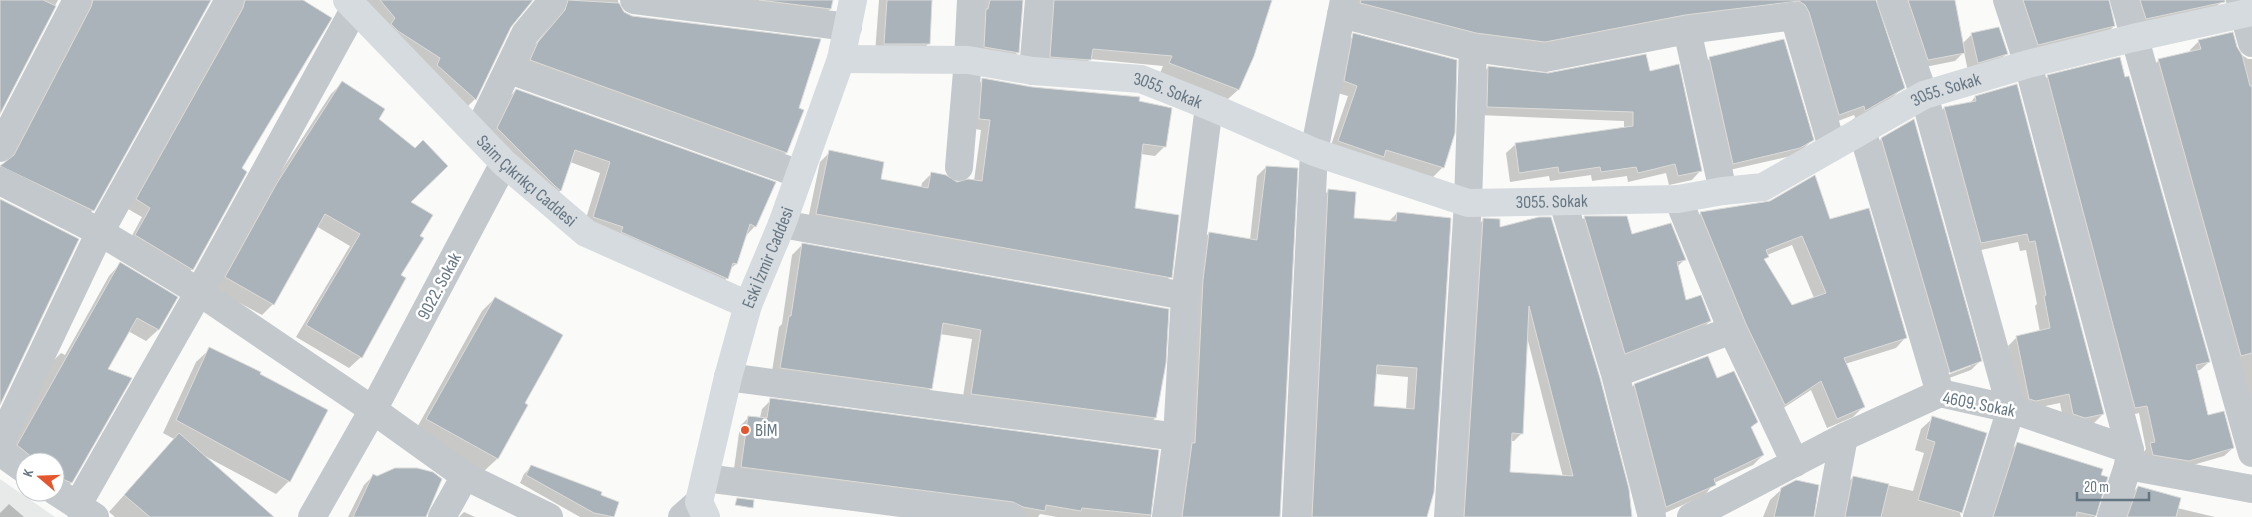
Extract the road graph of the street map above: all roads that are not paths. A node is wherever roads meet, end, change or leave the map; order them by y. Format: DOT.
graph roads {
  1 [pos="77,0"];
  2 [pos="229,0"];
  3 [pos="553,0"];
  4 [pos="634,0"];
  5 [pos="853,0"];
  6 [pos="971,0"];
  7 [pos="1039,0"];
  8 [pos="1891,0"];
  9 [pos="2007,0"];
  10 [pos="2124,0"];
  11 [pos="351,4"];
  12 [pos="1343,7"];
  13 [pos="2245,9"];
  14 [pos="848,28"];
  15 [pos="1687,30"];
  16 [pos="2133,38"];
  17 [pos="2252,43"];
  18 [pos="1472,48"];
  19 [pos="841,59"];
  20 [pos="968,60"];
  21 [pos="2028,64"];
  22 [pos="510,70"];
  23 [pos="1033,71"];
  24 [pos="1924,95"];
  25 [pos="1209,106"];
  26 [pos="1862,130"];
  27 [pos="477,134"];
  28 [pos="1832,147"];
  29 [pos="0,148"];
  30 [pos="1314,152"];
  31 [pos="504,163"];
  32 [pos="959,167"];
  33 [pos="799,174"];
  34 [pos="0,181"];
  35 [pos="1723,191"];
  36 [pos="1678,199"];
  37 [pos="1563,202"];
  38 [pos="1468,203"];
  39 [pos="782,224"];
  40 [pos="100,232"];
  41 [pos="199,292"];
  42 [pos="1185,296"];
  43 [pos="748,305"];
  44 [pos="1732,330"];
  45 [pos="1615,374"];
  46 [pos="728,377"];
  47 [pos="1940,394"];
  48 [pos="2011,409"];
  49 [pos="373,410"];
  50 [pos="1844,436"];
  51 [pos="1177,437"];
  52 [pos="0,442"];
  53 [pos="0,452"];
  54 [pos="2252,453"];
  55 [pos="2129,458"];
  56 [pos="15,463"];
  57 [pos="1795,463"];
  58 [pos="465,476"];
  59 [pos="2252,489"];
  60 [pos="65,497"];
  61 [pos="698,504"];
  62 [pos="86,512"];
  63 [pos="1699,514"];
  64 [pos="312,517"];
  65 [pos="442,517"];
  66 [pos="549,517"];
  67 [pos="1011,517"];
  68 [pos="1166,517"];
  69 [pos="1296,517"];
  70 [pos="1448,517"];
  71 [pos="1652,517"];
  72 [pos="1829,517"];
  73 [pos="1977,517"];
  74 [pos="2111,517"];
  1 -- 29 [label="street"];
  2 -- 40 [label="street"];
  3 -- 22 [label="street"];
  4 -- 14 [label="street"];
  5 -- 14 [label="main road, Eski İzmir Caddesi"];
  6 -- 20 [label="street"];
  7 -- 23 [label="street"];
  8 -- 24 [label="street"];
  9 -- 21 [label="street"];
  10 -- 16 [label="street"];
  11 -- 27 [label="main road, Saim Çıkrıkçı Caddesi"];
  11 -- 41 [label="street"];
  12 -- 18 [label="street"];
  12 -- 30 [label="street"];
  13 -- 16 [label="main road, 3055. Sokak"];
  13 -- 17 [label="street"];
  14 -- 19 [label="main road, Eski İzmir Caddesi"];
  15 -- 18 [label="street"];
  15 -- 28 [label="street"];
  15 -- 35 [label="street"];
  16 -- 21 [label="main road, 3055. Sokak"];
  16 -- 54 [label="street"];
  18 -- 38 [label="street"];
  19 -- 20 [label="main road, 3055. Sokak"];
  19 -- 33 [label="main road, Eski İzmir Caddesi"];
  20 -- 23 [label="main road, 3055. Sokak"];
  20 -- 32 [label="street"];
  21 -- 24 [label="main road, 3055. Sokak"];
  21 -- 55 [label="street"];
  22 -- 27 [label="street"];
  22 -- 33 [label="street"];
  23 -- 25 [label="main road, 3055. Sokak"];
  24 -- 26 [label="main road, 3055. Sokak"];
  24 -- 48 [label="street"];
  25 -- 30 [label="main road, 3055. Sokak"];
  25 -- 42 [label="street"];
  26 -- 28 [label="main road, 3055. Sokak"];
  26 -- 47 [label="street"];
  27 -- 31 [label="main road, Saim Çıkrıkçı Caddesi"];
  28 -- 35 [label="main road, 3055. Sokak"];
  30 -- 38 [label="main road, 3055. Sokak"];
  30 -- 69 [label="street"];
  31 -- 43 [label="main road, Saim Çıkrıkçı Caddesi"];
  31 -- 49 [label="street, 9022. Sokak"];
  33 -- 39 [label="main road, Eski İzmir Caddesi"];
  34 -- 40 [label="street"];
  35 -- 36 [label="main road, 3055. Sokak"];
  36 -- 37 [label="main road, 3055. Sokak"];
  36 -- 44 [label="street"];
  37 -- 38 [label="main road, 3055. Sokak"];
  37 -- 45 [label="street"];
  38 -- 70 [label="street"];
  39 -- 42 [label="street"];
  39 -- 43 [label="main road, Eski İzmir Caddesi"];
  40 -- 41 [label="street"];
  40 -- 52 [label="street"];
  41 -- 49 [label="street"];
  41 -- 62 [label="street"];
  42 -- 51 [label="street"];
  43 -- 46 [label="main road, Eski İzmir Caddesi"];
  44 -- 45 [label="street"];
  44 -- 57 [label="street"];
  45 -- 71 [label="street"];
  46 -- 51 [label="street"];
  46 -- 61 [label="main road, Eski İzmir Caddesi"];
  47 -- 48 [label="street, 4609. Sokak"];
  47 -- 50 [label="street, 4609. Sokak"];
  48 -- 55 [label="street, 4609. Sokak"];
  48 -- 73 [label="street"];
  49 -- 58 [label="street"];
  49 -- 64 [label="street, 9022. Sokak"];
  50 -- 57 [label="street, 4609. Sokak"];
  50 -- 72 [label="street"];
  51 -- 68 [label="street"];
  53 -- 56 [label="street"];
  55 -- 59 [label="street, 4609. Sokak"];
  55 -- 74 [label="street"];
  57 -- 63 [label="street, 4609. Sokak"];
  58 -- 65 [label="street"];
  58 -- 66 [label="street"];
  60 -- 62 [label="street"];
  61 -- 67 [label="street"];
}
